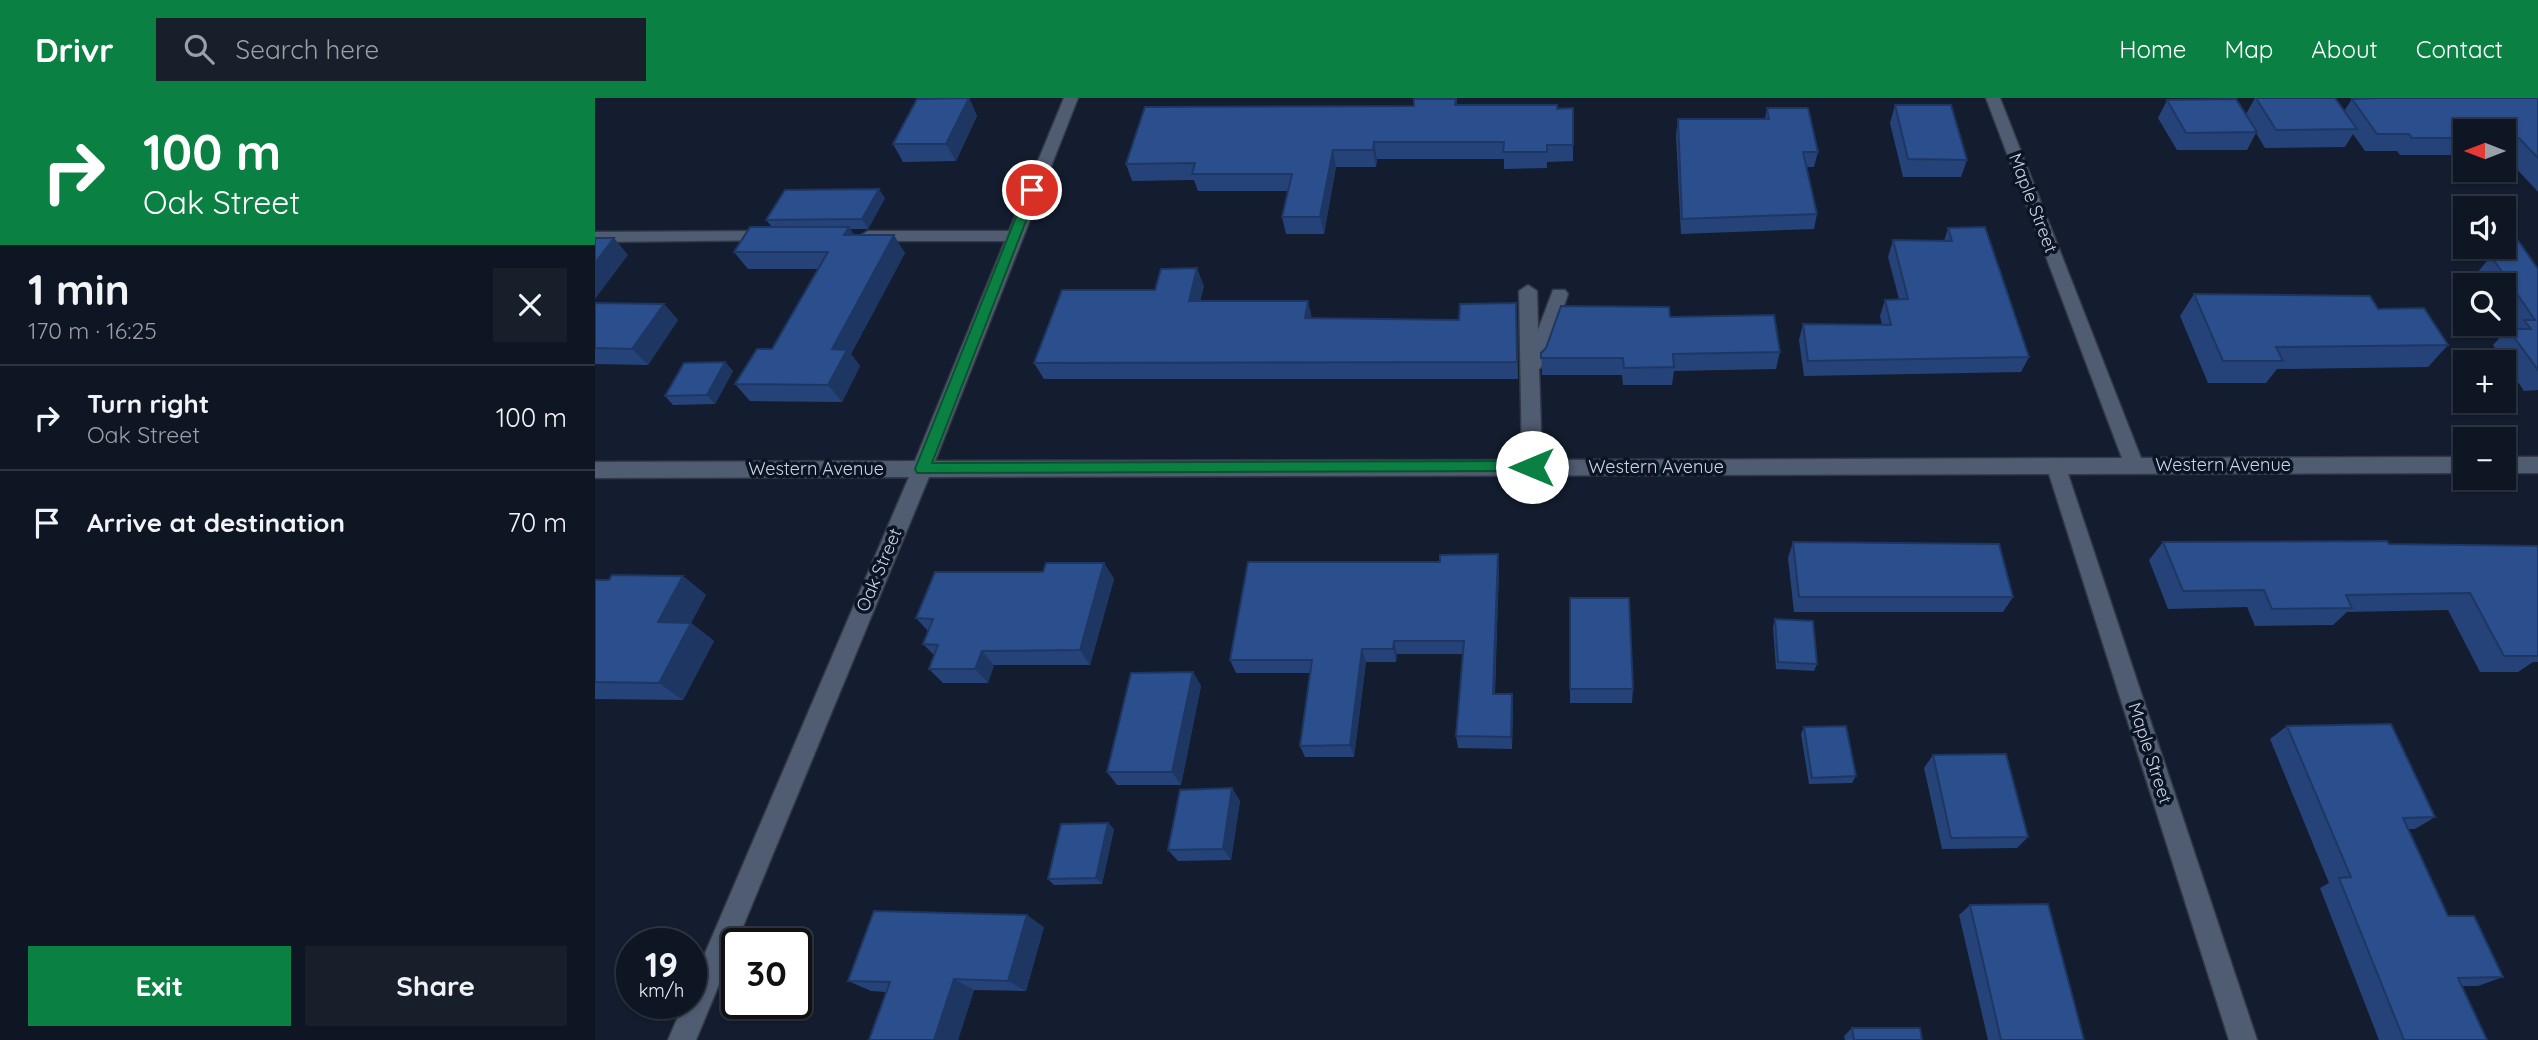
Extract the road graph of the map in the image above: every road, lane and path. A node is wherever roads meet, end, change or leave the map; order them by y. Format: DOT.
graph roads {
  1 [pos="1071,98"];
  2 [pos="1993,98"];
  3 [pos="790,236"];
  4 [pos="846,236"];
  5 [pos="1013,236"];
  6 [pos="595,237"];
  7 [pos="1528,291"];
  8 [pos="1559,294"];
  9 [pos="1530,379"];
  10 [pos="2134,465"];
  11 [pos="2453,465"];
  12 [pos="2516,465"];
  13 [pos="2538,465"];
  14 [pos="2056,466"];
  15 [pos="1532,467"];
  16 [pos="922,469"];
  17 [pos="595,470"];
  18 [pos="682,1040"];
  19 [pos="2243,1040"];
  1 -- 5 [label="street, Oak Street"];
  2 -- 10 [label="street, Maple Street"];
  3 -- 6 [label="street"];
  4 -- 5 [label="street"];
  5 -- 16 [label="street, Oak Street"];
  7 -- 9 [label="street"];
  8 -- 9 [label="street"];
  9 -- 15 [label="street"];
  10 -- 11 [label="street, Western Avenue"];
  10 -- 14 [label="street, Western Avenue"];
  12 -- 13 [label="street"];
  14 -- 15 [label="street, Western Avenue"];
  14 -- 19 [label="street, Maple Street"];
  15 -- 16 [label="street, Western Avenue"];
  16 -- 17 [label="street, Western Avenue"];
  16 -- 18 [label="street, Oak Street"];
}
